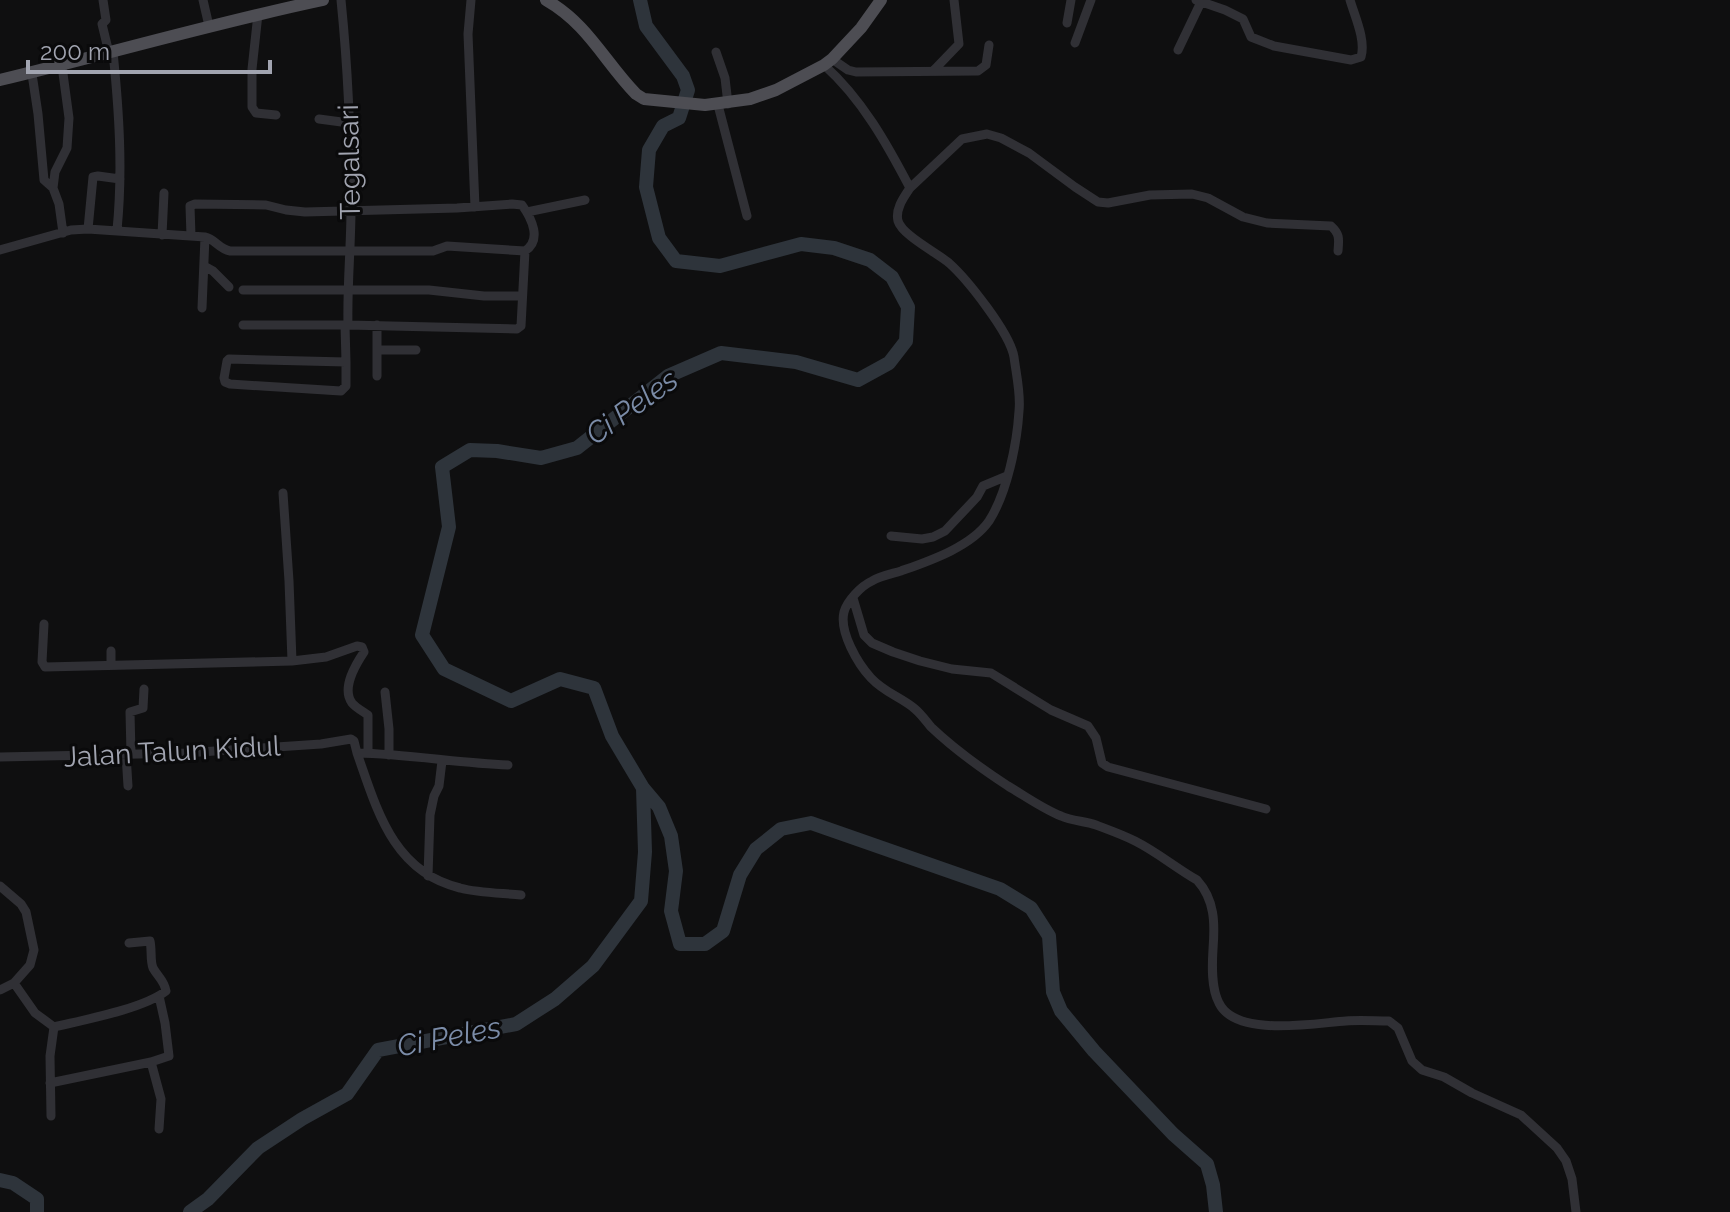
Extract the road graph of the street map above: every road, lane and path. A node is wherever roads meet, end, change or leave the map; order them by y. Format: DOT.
graph roads {
  1 [pos="103,0"];
  2 [pos="203,0"];
  3 [pos="323,0"];
  4 [pos="341,0"];
  5 [pos="471,0"];
  6 [pos="546,0"];
  7 [pos="881,0"];
  8 [pos="954,0"];
  9 [pos="1071,0"];
  10 [pos="1091,0"];
  11 [pos="1350,0"];
  12 [pos="1198,1"];
  13 [pos="258,14"];
  14 [pos="1067,23"];
  15 [pos="209,26"];
  16 [pos="1075,43"];
  17 [pos="989,45"];
  18 [pos="1178,50"];
  19 [pos="111,52"];
  20 [pos="716,52"];
  21 [pos="828,62"];
  22 [pos="62,66"];
  23 [pos="933,71"];
  24 [pos="32,74"];
  25 [pos="0,80"];
  26 [pos="717,105"];
  27 [pos="276,115"];
  28 [pos="319,119"];
  29 [pos="349,123"];
  30 [pos="120,179"];
  31 [pos="53,188"];
  32 [pos="910,188"];
  33 [pos="164,193"];
  34 [pos="585,200"];
  35 [pos="475,207"];
  36 [pos="351,211"];
  37 [pos="527,212"];
  38 [pos="747,216"];
  39 [pos="88,229"];
  40 [pos="117,230"];
  41 [pos="63,233"];
  42 [pos="162,235"];
  43 [pos="191,236"];
  44 [pos="205,237"];
  45 [pos="0,250"];
  46 [pos="348,250"];
  47 [pos="525,251"];
  48 [pos="1338,251"];
  49 [pos="204,266"];
  50 [pos="229,287"];
  51 [pos="347,289"];
  52 [pos="243,290"];
  53 [pos="522,296"];
  54 [pos="202,308"];
  55 [pos="243,325"];
  56 [pos="346,325"];
  57 [pos="377,325"];
  58 [pos="378,350"];
  59 [pos="416,350"];
  60 [pos="346,362"];
  61 [pos="377,376"];
  62 [pos="1007,476"];
  63 [pos="283,493"];
  64 [pos="891,536"];
  65 [pos="853,598"];
  66 [pos="44,624"];
  67 [pos="111,651"];
  68 [pos="292,661"];
  69 [pos="111,665"];
  70 [pos="144,689"];
  71 [pos="385,692"];
  72 [pos="357,753"];
  73 [pos="368,753"];
  74 [pos="129,754"];
  75 [pos="389,755"];
  76 [pos="0,757"];
  77 [pos="442,761"];
  78 [pos="508,765"];
  79 [pos="128,786"];
  80 [pos="1266,809"];
  81 [pos="428,876"];
  82 [pos="0,886"];
  83 [pos="521,895"];
  84 [pos="129,943"];
  85 [pos="14,983"];
  86 [pos="0,990"];
  87 [pos="159,996"];
  88 [pos="54,1027"];
  89 [pos="151,1062"];
  90 [pos="50,1083"];
  91 [pos="51,1116"];
  92 [pos="159,1129"];
  93 [pos="1576,1212"];
  1 -- 19 [label="street"];
  2 -- 15 [label="street"];
  3 -- 13 [label="main road"];
  4 -- 29 [label="street, Tegalsari"];
  5 -- 35 [label="street"];
  6 -- 26 [label="main road"];
  7 -- 21 [label="main road"];
  8 -- 23 [label="street"];
  9 -- 14 [label="street"];
  10 -- 16 [label="street"];
  11 -- 12 [label="street"];
  12 -- 18 [label="street"];
  13 -- 15 [label="main road"];
  13 -- 27 [label="street"];
  15 -- 19 [label="main road"];
  17 -- 23 [label="street"];
  19 -- 22 [label="main road"];
  19 -- 30 [label="street"];
  20 -- 26 [label="street"];
  21 -- 23 [label="street"];
  21 -- 26 [label="main road"];
  21 -- 32 [label="street"];
  22 -- 24 [label="main road"];
  22 -- 31 [label="street"];
  24 -- 25 [label="main road"];
  24 -- 31 [label="street"];
  26 -- 38 [label="street"];
  28 -- 29 [label="street"];
  29 -- 36 [label="street, Tegalsari"];
  30 -- 39 [label="street"];
  30 -- 40 [label="street"];
  31 -- 41 [label="street"];
  32 -- 48 [label="street"];
  32 -- 62 [label="street"];
  33 -- 42 [label="street"];
  34 -- 37 [label="street"];
  35 -- 36 [label="street"];
  35 -- 37 [label="street"];
  36 -- 43 [label="street"];
  36 -- 46 [label="street, Tegalsari"];
  37 -- 47 [label="street"];
  39 -- 40 [label="street"];
  39 -- 41 [label="street"];
  40 -- 42 [label="street"];
  41 -- 45 [label="street"];
  42 -- 43 [label="street"];
  43 -- 44 [label="street"];
  44 -- 46 [label="street"];
  44 -- 49 [label="street"];
  46 -- 47 [label="street"];
  46 -- 51 [label="street, Tegalsari"];
  47 -- 53 [label="street"];
  49 -- 50 [label="street"];
  49 -- 54 [label="street"];
  51 -- 52 [label="street"];
  51 -- 53 [label="street"];
  51 -- 56 [label="street, Tegalsari"];
  53 -- 57 [label="street"];
  55 -- 56 [label="street"];
  56 -- 57 [label="street"];
  56 -- 60 [label="street, Tegalsari"];
  57 -- 58 [label="street"];
  58 -- 59 [label="street"];
  58 -- 61 [label="street"];
  60 -- 60 [label="street"];
  62 -- 64 [label="street"];
  62 -- 65 [label="street"];
  63 -- 68 [label="street"];
  65 -- 80 [label="street"];
  65 -- 93 [label="street"];
  66 -- 69 [label="street"];
  67 -- 69 [label="street"];
  68 -- 69 [label="street"];
  68 -- 73 [label="street"];
  70 -- 74 [label="street"];
  71 -- 75 [label="street"];
  72 -- 73 [label="street"];
  72 -- 74 [label="street, Jalan Talun Kidul"];
  72 -- 81 [label="street"];
  73 -- 75 [label="street"];
  74 -- 76 [label="street, Jalan Talun Kidul"];
  74 -- 79 [label="street"];
  75 -- 77 [label="street"];
  77 -- 78 [label="street"];
  77 -- 81 [label="street"];
  81 -- 83 [label="street"];
  82 -- 85 [label="street"];
  84 -- 87 [label="street"];
  85 -- 86 [label="street"];
  85 -- 88 [label="street"];
  87 -- 88 [label="street"];
  87 -- 89 [label="street"];
  88 -- 90 [label="street"];
  89 -- 90 [label="street"];
  89 -- 92 [label="street"];
  90 -- 91 [label="street"];
}
